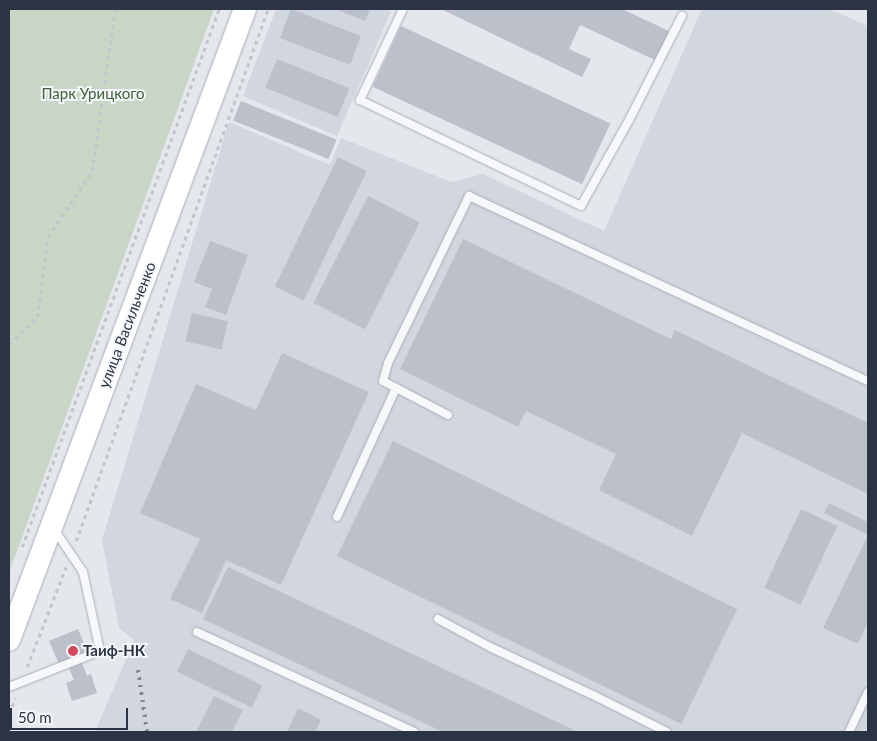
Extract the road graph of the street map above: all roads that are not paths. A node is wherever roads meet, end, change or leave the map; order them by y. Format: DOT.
graph roads {
  1 [pos="246,9"];
  2 [pos="403,9"];
  3 [pos="682,16"];
  4 [pos="868,381"];
  5 [pos="396,388"];
  6 [pos="448,415"];
  7 [pos="337,517"];
  8 [pos="52,526"];
  9 [pos="438,619"];
  10 [pos="197,632"];
  11 [pos="9,640"];
  12 [pos="9,687"];
  13 [pos="868,692"];
  14 [pos="414,732"];
  15 [pos="667,732"];
  16 [pos="849,732"];
  1 -- 8 [label="main road, улица Васильченко"];
  2 -- 3 [label="lane"];
  4 -- 5 [label="lane"];
  5 -- 6 [label="lane"];
  5 -- 7 [label="lane"];
  8 -- 11 [label="main road, улица Васильченко"];
  8 -- 12 [label="lane"];
  9 -- 15 [label="lane"];
  10 -- 14 [label="lane"];
  13 -- 16 [label="lane"];
}
